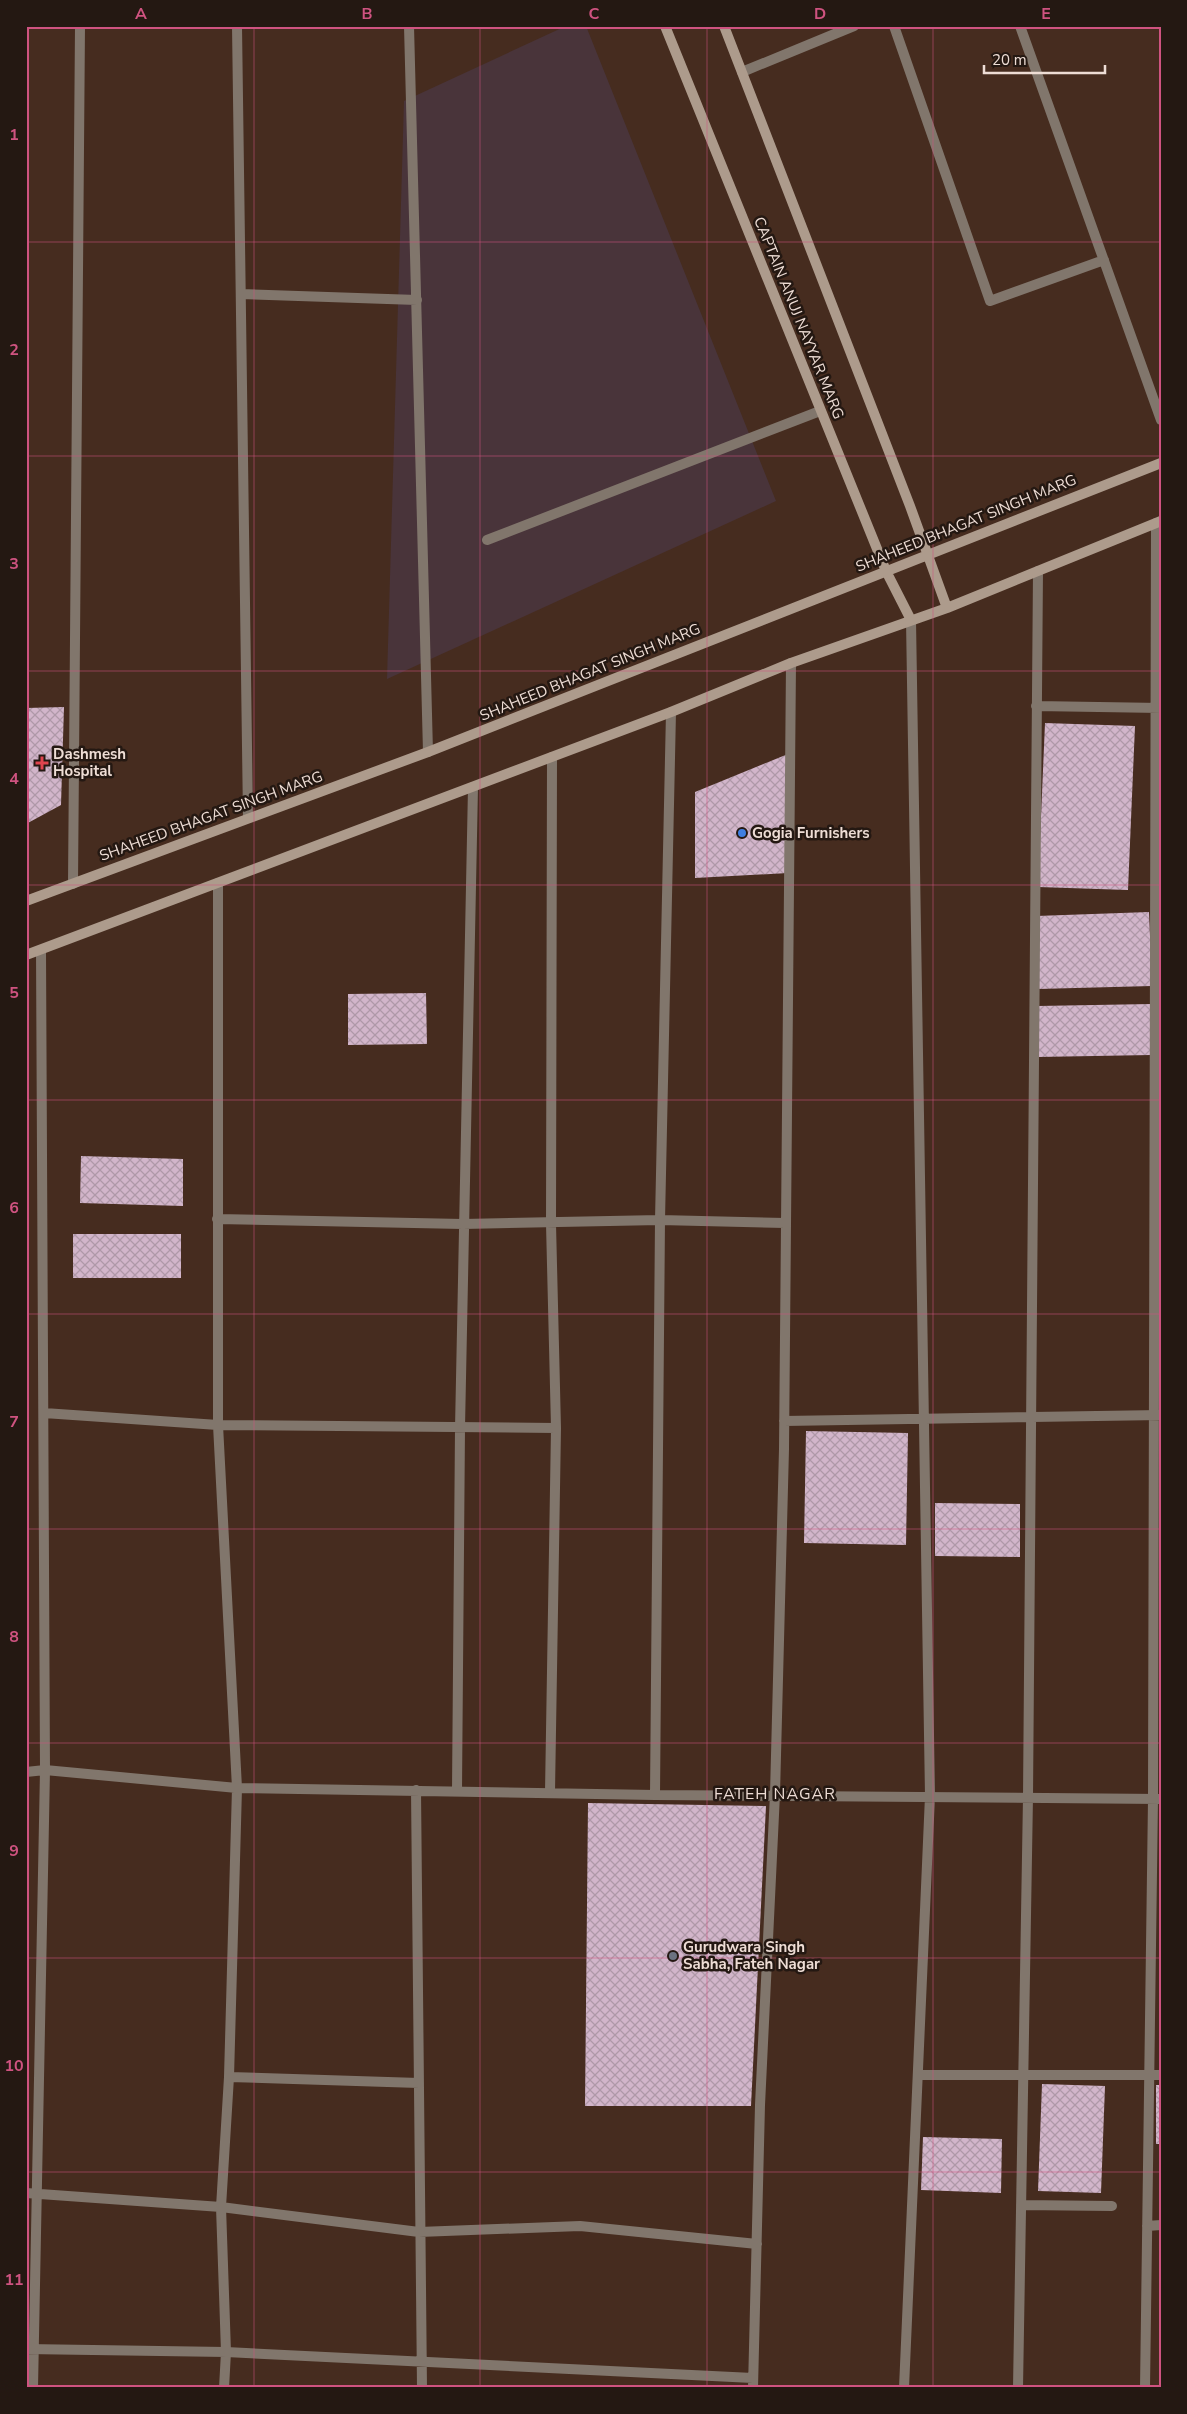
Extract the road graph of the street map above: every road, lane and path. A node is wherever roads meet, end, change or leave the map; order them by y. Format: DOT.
graph roads {
  1 [pos="80,26"];
  2 [pos="237,26"];
  3 [pos="409,26"];
  4 [pos="664,26"];
  5 [pos="724,26"];
  6 [pos="854,26"];
  7 [pos="894,26"];
  8 [pos="1020,26"];
  9 [pos="742,72"];
  10 [pos="1104,260"];
  11 [pos="241,294"];
  12 [pos="417,300"];
  13 [pos="820,411"];
  14 [pos="1161,420"];
  15 [pos="1161,463"];
  16 [pos="1158,522"];
  17 [pos="488,540"];
  18 [pos="928,555"];
  19 [pos="886,571"];
  20 [pos="1038,571"];
  21 [pos="947,608"];
  22 [pos="911,620"];
  23 [pos="791,663"];
  24 [pos="1036,706"];
  25 [pos="1158,708"];
  26 [pos="671,712"];
  27 [pos="428,752"];
  28 [pos="552,757"];
  29 [pos="473,787"];
  30 [pos="248,818"];
  31 [pos="218,883"];
  32 [pos="73,884"];
  33 [pos="26,901"];
  34 [pos="41,950"];
  35 [pos="26,955"];
  36 [pos="217,1219"];
  37 [pos="660,1220"];
  38 [pos="785,1223"];
  39 [pos="463,1224"];
  40 [pos="551,1224"];
  41 [pos="44,1413"];
  42 [pos="1157,1415"];
  43 [pos="1030,1416"];
  44 [pos="924,1419"];
  45 [pos="784,1421"];
  46 [pos="218,1425"];
  47 [pos="460,1428"];
  48 [pos="556,1428"];
  49 [pos="45,1770"];
  50 [pos="26,1772"];
  51 [pos="238,1788"];
  52 [pos="416,1790"];
  53 [pos="457,1791"];
  54 [pos="550,1792"];
  55 [pos="775,1794"];
  56 [pos="655,1795"];
  57 [pos="930,1796"];
  58 [pos="1028,1797"];
  59 [pos="1157,1799"];
  60 [pos="918,2075"];
  61 [pos="1024,2075"];
  62 [pos="1149,2075"];
  63 [pos="1161,2075"];
  64 [pos="230,2077"];
  65 [pos="419,2084"];
  66 [pos="26,2193"];
  67 [pos="38,2194"];
  68 [pos="1021,2205"];
  69 [pos="1112,2206"];
  70 [pos="221,2207"];
  71 [pos="1161,2225"];
  72 [pos="1147,2226"];
  73 [pos="419,2232"];
  74 [pos="757,2244"];
  75 [pos="31,2349"];
  76 [pos="226,2352"];
  77 [pos="423,2360"];
  78 [pos="753,2383"];
  79 [pos="33,2388"];
  80 [pos="224,2388"];
  81 [pos="422,2388"];
  82 [pos="904,2388"];
  83 [pos="1018,2388"];
  84 [pos="1145,2388"];
  1 -- 32 [label="street"];
  2 -- 11 [label="street"];
  3 -- 12 [label="street"];
  4 -- 13 [label="main road, CAPTAIN ANUJ NAYYAR MARG"];
  5 -- 9 [label="main road"];
  6 -- 9 [label="street"];
  7 -- 10 [label="street"];
  8 -- 10 [label="street"];
  9 -- 18 [label="main road"];
  10 -- 14 [label="street"];
  11 -- 12 [label="street"];
  11 -- 30 [label="street"];
  12 -- 27 [label="street"];
  13 -- 17 [label="street"];
  13 -- 19 [label="main road, CAPTAIN ANUJ NAYYAR MARG"];
  15 -- 18 [label="main road, SHAHEED BHAGAT SINGH MARG"];
  16 -- 20 [label="main road"];
  16 -- 25 [label="street"];
  18 -- 19 [label="main road, SHAHEED BHAGAT SINGH MARG"];
  18 -- 21 [label="main road"];
  19 -- 22 [label="main road, CAPTAIN ANUJ NAYYAR MARG"];
  19 -- 27 [label="main road, SHAHEED BHAGAT SINGH MARG"];
  20 -- 21 [label="main road"];
  20 -- 24 [label="street"];
  21 -- 22 [label="main road"];
  22 -- 23 [label="main road"];
  22 -- 44 [label="street"];
  23 -- 26 [label="main road"];
  23 -- 38 [label="street"];
  24 -- 25 [label="street"];
  24 -- 43 [label="street"];
  25 -- 42 [label="street"];
  26 -- 28 [label="main road"];
  26 -- 37 [label="street"];
  27 -- 30 [label="main road, SHAHEED BHAGAT SINGH MARG"];
  28 -- 29 [label="main road"];
  28 -- 40 [label="street"];
  29 -- 31 [label="main road"];
  29 -- 39 [label="street"];
  30 -- 32 [label="main road, SHAHEED BHAGAT SINGH MARG"];
  31 -- 34 [label="main road"];
  31 -- 36 [label="street"];
  32 -- 33 [label="main road, SHAHEED BHAGAT SINGH MARG"];
  34 -- 35 [label="main road"];
  34 -- 41 [label="street"];
  36 -- 39 [label="street"];
  36 -- 46 [label="street"];
  37 -- 38 [label="street"];
  37 -- 40 [label="street"];
  37 -- 56 [label="street"];
  38 -- 45 [label="street"];
  39 -- 40 [label="street"];
  39 -- 47 [label="street"];
  40 -- 48 [label="street"];
  41 -- 46 [label="street"];
  41 -- 49 [label="street"];
  42 -- 43 [label="street"];
  42 -- 59 [label="street"];
  43 -- 44 [label="street"];
  43 -- 58 [label="street"];
  44 -- 45 [label="street"];
  44 -- 57 [label="street"];
  45 -- 55 [label="street"];
  46 -- 47 [label="street"];
  46 -- 51 [label="street"];
  47 -- 48 [label="street"];
  47 -- 53 [label="street"];
  48 -- 54 [label="street"];
  49 -- 50 [label="street"];
  49 -- 51 [label="street"];
  49 -- 67 [label="street"];
  51 -- 52 [label="street"];
  51 -- 64 [label="street"];
  52 -- 53 [label="street"];
  52 -- 65 [label="street"];
  53 -- 54 [label="street"];
  54 -- 56 [label="street"];
  55 -- 56 [label="street"];
  55 -- 57 [label="street"];
  55 -- 74 [label="street"];
  57 -- 58 [label="street"];
  57 -- 60 [label="street"];
  58 -- 59 [label="street"];
  58 -- 61 [label="street"];
  59 -- 62 [label="street"];
  60 -- 61 [label="street"];
  60 -- 82 [label="street"];
  61 -- 62 [label="street"];
  61 -- 68 [label="street"];
  62 -- 63 [label="street"];
  62 -- 72 [label="street"];
  64 -- 65 [label="street"];
  64 -- 70 [label="street"];
  65 -- 73 [label="street"];
  66 -- 67 [label="street"];
  67 -- 70 [label="street"];
  67 -- 75 [label="street"];
  68 -- 69 [label="street"];
  68 -- 83 [label="street"];
  70 -- 73 [label="street"];
  70 -- 76 [label="street"];
  71 -- 72 [label="street"];
  72 -- 84 [label="street"];
  73 -- 74 [label="street"];
  73 -- 77 [label="street"];
  74 -- 78 [label="street"];
  75 -- 76 [label="street"];
  75 -- 79 [label="street"];
  76 -- 77 [label="street"];
  76 -- 80 [label="street"];
  77 -- 78 [label="street"];
  77 -- 81 [label="street"];
}
